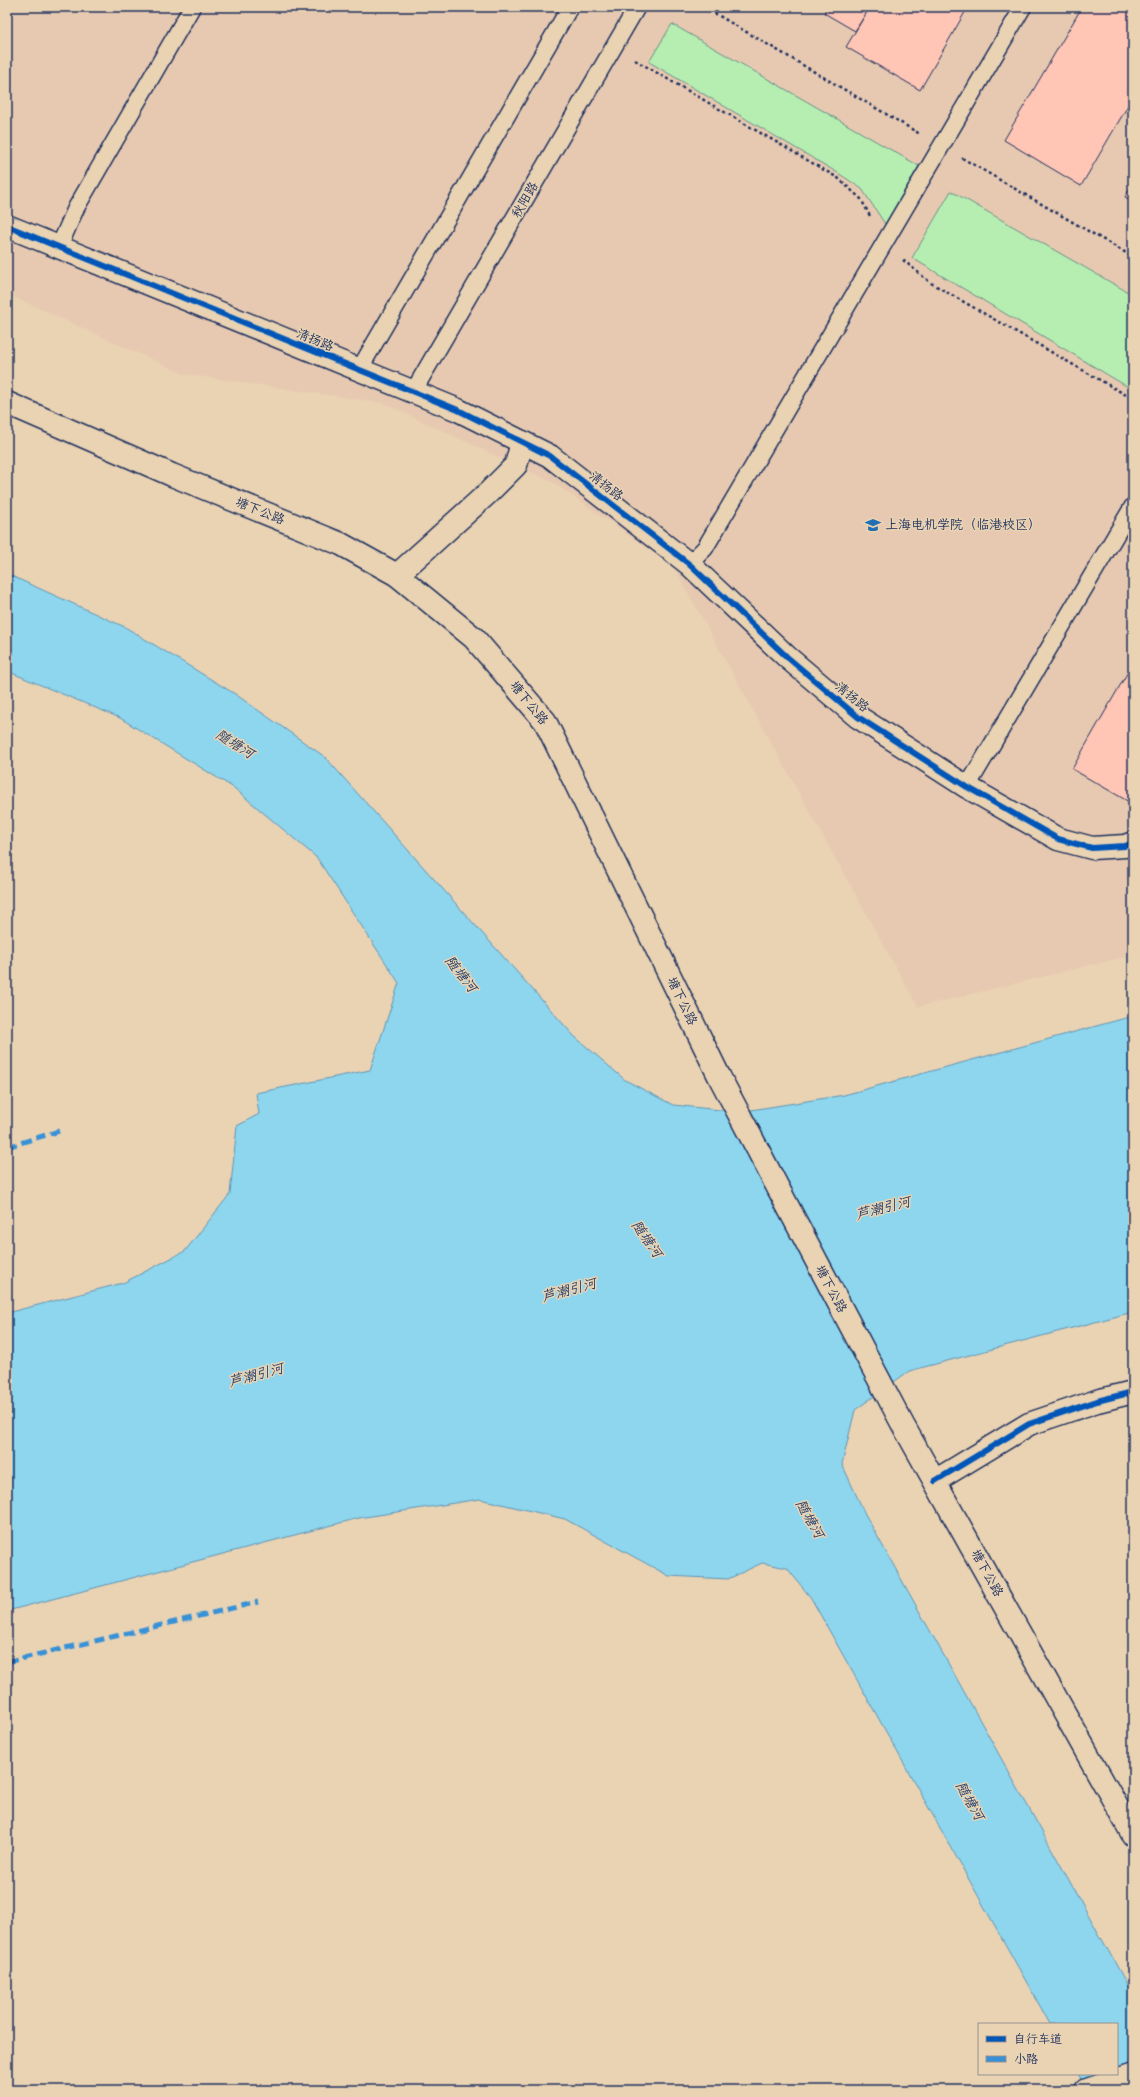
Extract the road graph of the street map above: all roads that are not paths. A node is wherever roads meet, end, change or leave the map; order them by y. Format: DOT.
graph roads {
  1 [pos="192,7"];
  2 [pos="570,7"];
  3 [pos="637,7"];
  4 [pos="1023,7"];
  5 [pos="7,226"];
  6 [pos="59,248"];
  7 [pos="359,370"];
  8 [pos="413,392"];
  9 [pos="7,403"];
  10 [pos="522,442"];
  11 [pos="1133,506"];
  12 [pos="689,564"];
  13 [pos="397,575"];
  14 [pos="967,787"];
  15 [pos="1133,843"];
  16 [pos="1133,1392"];
  17 [pos="935,1481"];
  18 [pos="1133,1835"];
  19 [pos="1133,2074"];
  20 [pos="1086,2090"];
  1 -- 6 [label="lane"];
  2 -- 7 [label="lane"];
  3 -- 8 [label="lane, 秋阳路"];
  4 -- 12 [label="lane"];
  5 -- 6 [label="main road, 清扬路"];
  6 -- 7 [label="main road, 清扬路"];
  7 -- 8 [label="main road, 清扬路"];
  8 -- 10 [label="main road, 清扬路"];
  9 -- 13 [label="main road, 塘下公路"];
  10 -- 12 [label="main road, 清扬路"];
  10 -- 13 [label="main road"];
  11 -- 14 [label="lane"];
  12 -- 14 [label="main road, 清扬路"];
  13 -- 17 [label="main road, 塘下公路"];
  14 -- 15 [label="main road, 清扬路"];
  16 -- 17 [label="main road"];
  17 -- 18 [label="main road, 塘下公路"];
  19 -- 20 [label="main road"];
}
